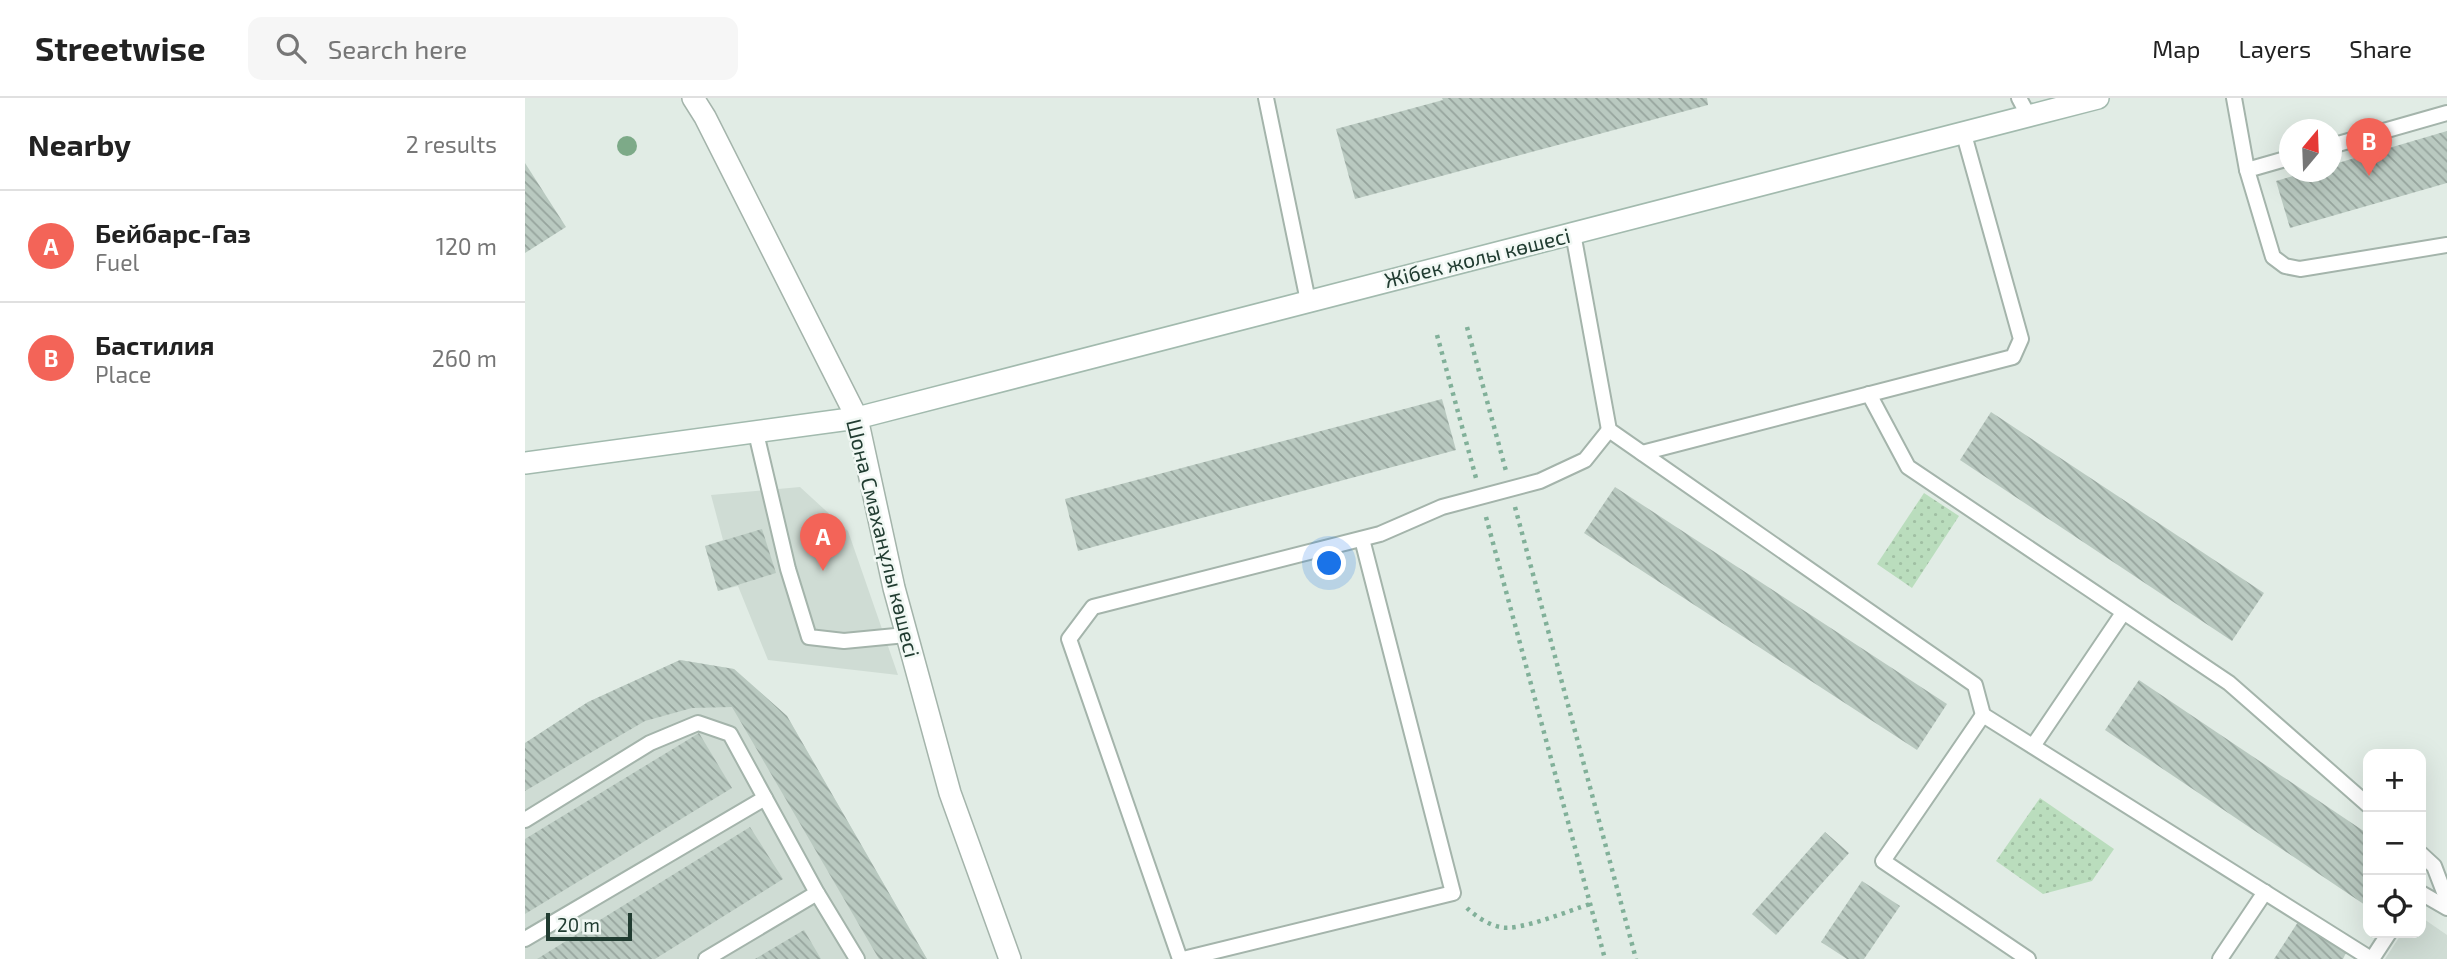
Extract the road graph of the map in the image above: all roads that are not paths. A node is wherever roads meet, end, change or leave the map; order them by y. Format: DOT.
graph roads {
  1 [pos="693,98"];
  2 [pos="1266,98"];
  3 [pos="2098,98"];
  4 [pos="2234,98"];
  5 [pos="2024,106"];
  6 [pos="2447,113"];
  7 [pos="1963,131"];
  8 [pos="2342,143"];
  9 [pos="2279,161"];
  10 [pos="2246,170"];
  11 [pos="1573,233"];
  12 [pos="2447,245"];
  13 [pos="1308,301"];
  14 [pos="1869,394"];
  15 [pos="857,418"];
  16 [pos="1609,430"];
  17 [pos="756,433"];
  18 [pos="1642,453"];
  19 [pos="525,463"];
  20 [pos="1362,539"];
  21 [pos="2123,613"];
  22 [pos="906,635"];
  23 [pos="1983,715"];
  24 [pos="2033,746"];
  25 [pos="765,798"];
  26 [pos="2363,801"];
  27 [pos="525,820"];
  28 [pos="2426,859"];
  29 [pos="2265,892"];
  30 [pos="817,893"];
  31 [pos="2426,896"];
  32 [pos="2447,901"];
  33 [pos="2447,908"];
  34 [pos="2386,938"];
  35 [pos="525,939"];
  36 [pos="706,959"];
  37 [pos="857,959"];
  38 [pos="1010,959"];
  39 [pos="1181,959"];
  40 [pos="2028,959"];
  41 [pos="2220,959"];
  42 [pos="2371,959"];
  1 -- 15 [label="main road, Шона Смаханұлы көшесі"];
  2 -- 13 [label="lane"];
  3 -- 5 [label="main road, Жібек жолы көшесі"];
  4 -- 10 [label="lane"];
  5 -- 7 [label="main road, Жібек жолы көшесі"];
  6 -- 8 [label="lane"];
  7 -- 11 [label="main road, Жібек жолы көшесі"];
  7 -- 14 [label="lane"];
  9 -- 10 [label="lane"];
  10 -- 12 [label="lane"];
  11 -- 13 [label="main road, Жібек жолы көшесі"];
  11 -- 16 [label="lane"];
  13 -- 15 [label="main road, Жібек жолы көшесі"];
  14 -- 18 [label="lane"];
  14 -- 21 [label="lane"];
  15 -- 17 [label="main road, Жібек жолы көшесі"];
  15 -- 22 [label="main road, Шона Смаханұлы көшесі"];
  16 -- 18 [label="lane"];
  16 -- 20 [label="lane"];
  17 -- 19 [label="main road, Жібек жолы көшесі"];
  17 -- 22 [label="lane"];
  18 -- 23 [label="lane"];
  20 -- 39 [label="lane"];
  20 -- 39 [label="lane"];
  21 -- 24 [label="lane"];
  21 -- 26 [label="lane"];
  22 -- 38 [label="main road, Шона Смаханұлы көшесі"];
  23 -- 24 [label="lane"];
  23 -- 40 [label="lane"];
  24 -- 29 [label="lane"];
  25 -- 27 [label="lane"];
  25 -- 30 [label="lane"];
  25 -- 35 [label="lane"];
  28 -- 32 [label="lane"];
  29 -- 41 [label="lane"];
  29 -- 42 [label="lane"];
  30 -- 36 [label="lane"];
  30 -- 37 [label="lane"];
  31 -- 33 [label="lane"];
  34 -- 42 [label="lane"];
}
